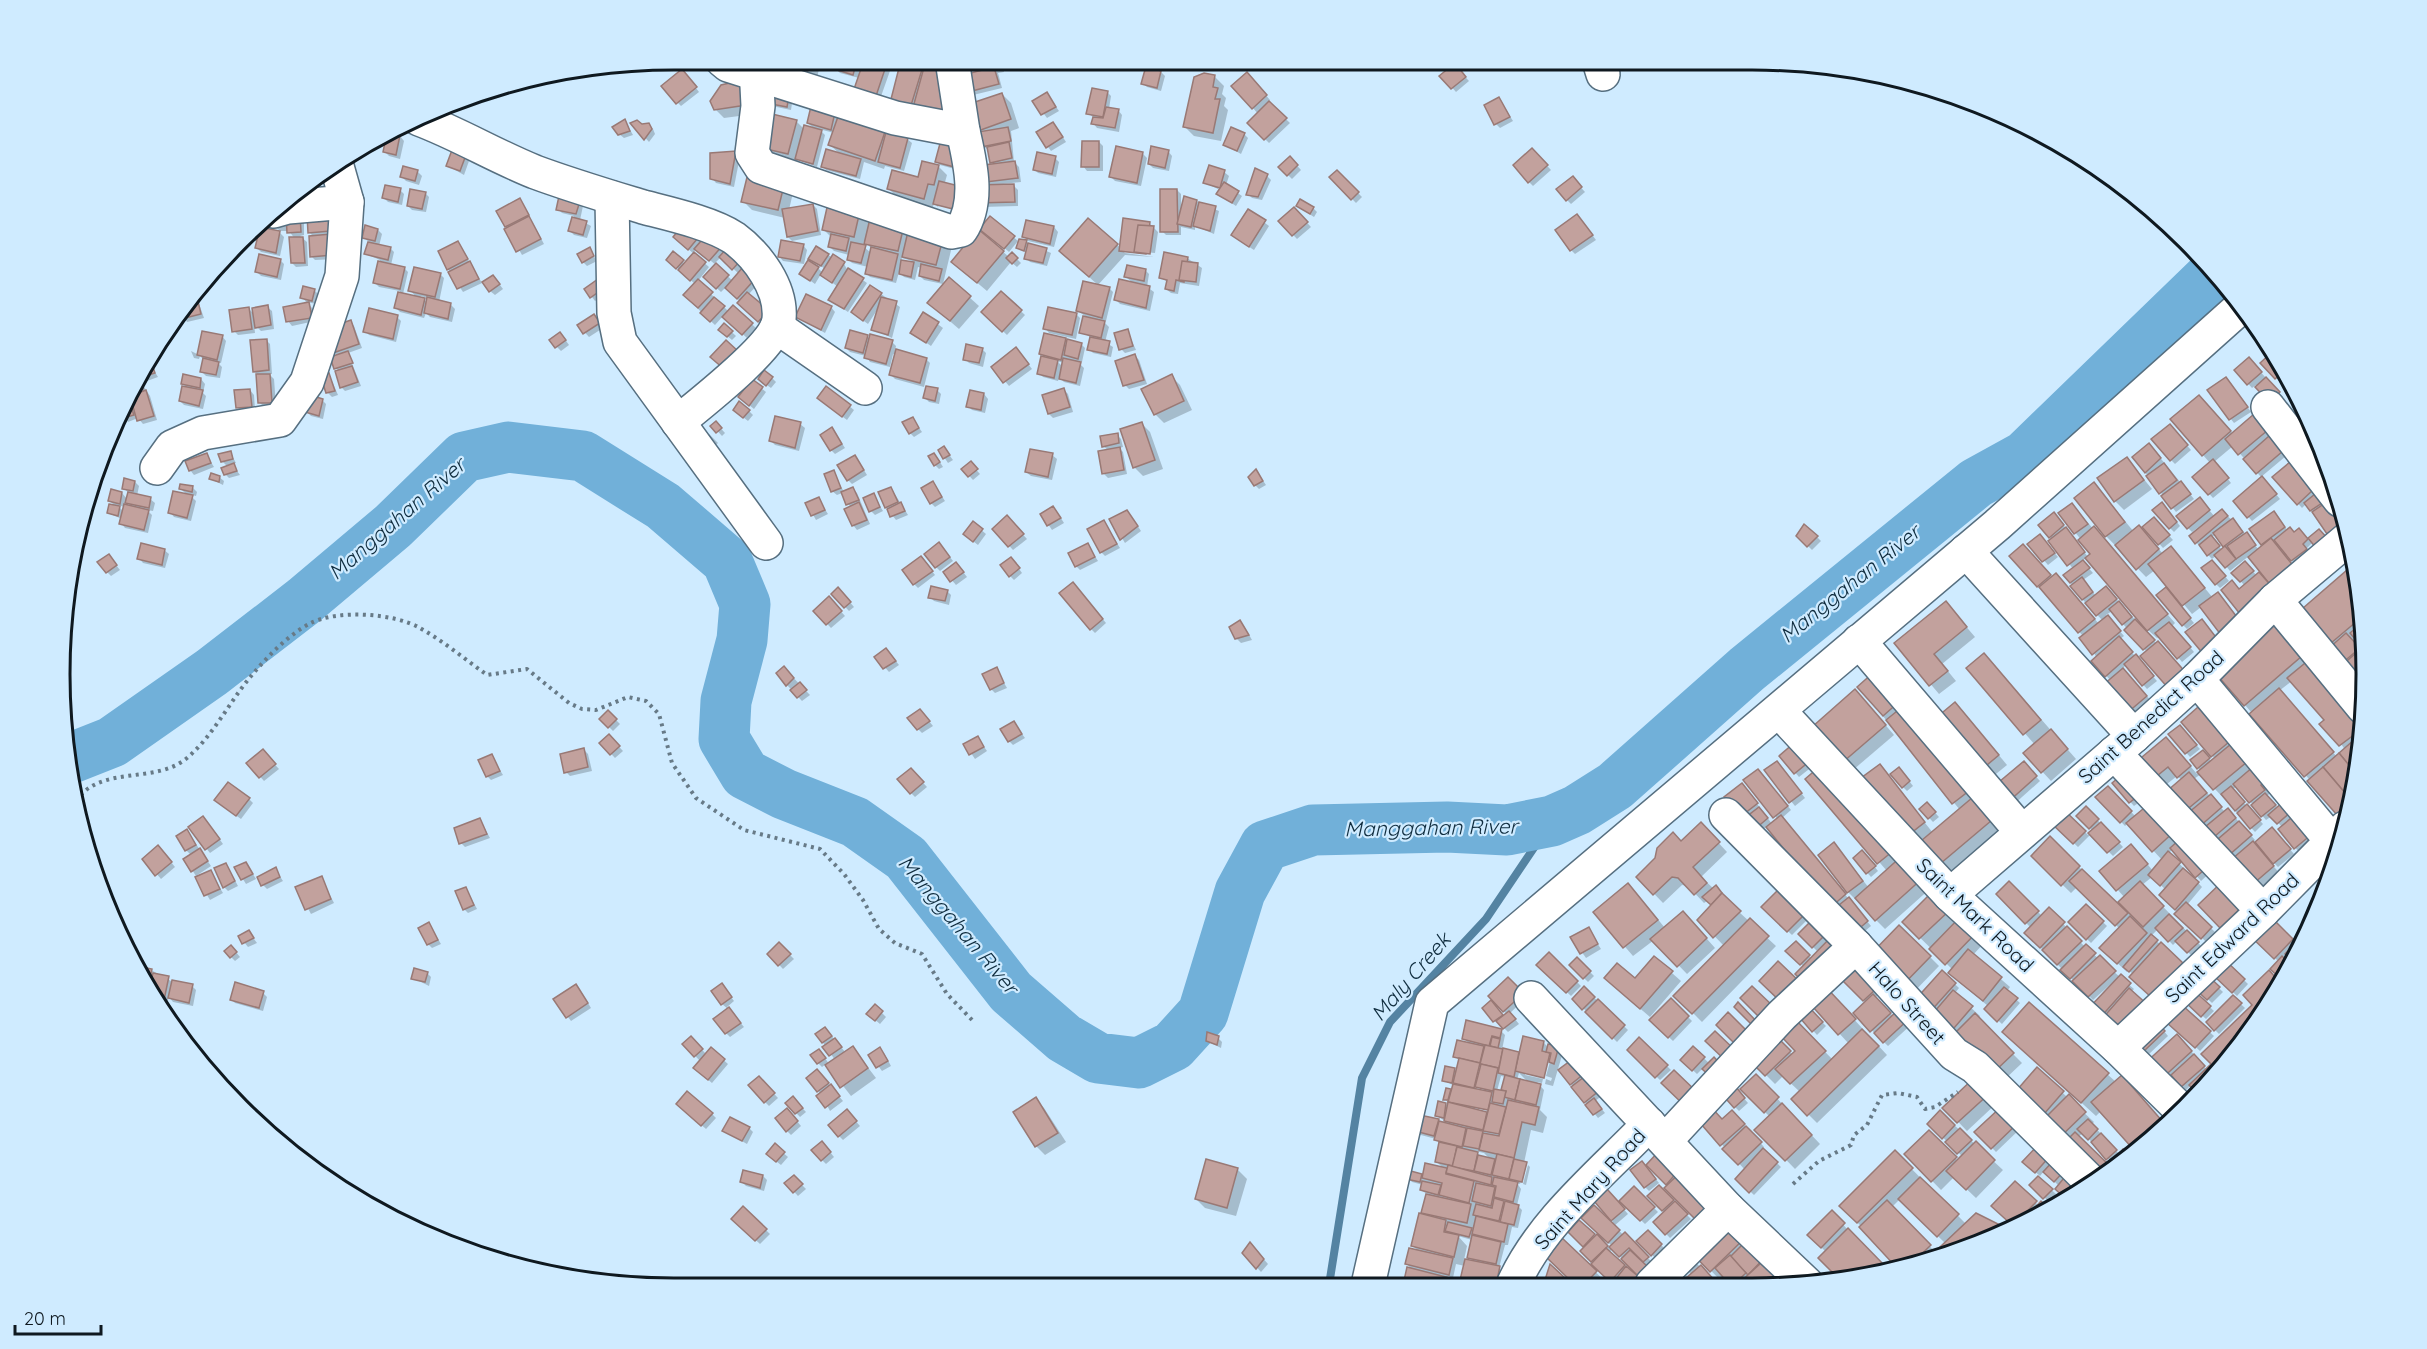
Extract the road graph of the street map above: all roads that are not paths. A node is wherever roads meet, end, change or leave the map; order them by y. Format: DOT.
graph roads {
  1 [pos="769,70"];
  2 [pos="773,70"];
  3 [pos="954,70"];
  4 [pos="429,123"];
  5 [pos="963,131"];
  6 [pos="339,172"];
  7 [pos="612,198"];
  8 [pos="347,202"];
  9 [pos="293,207"];
  10 [pos="2235,312"];
  11 [pos="777,327"];
  12 [pos="865,388"];
  13 [pos="2268,407"];
  14 [pos="678,422"];
  15 [pos="157,468"];
  16 [pos="2324,479"];
  17 [pos="766,543"];
  18 [pos="2342,544"];
  19 [pos="1966,551"];
  20 [pos="2275,600"];
  21 [pos="1859,641"];
  22 [pos="2197,679"];
  23 [pos="2355,698"];
  24 [pos="1779,711"];
  25 [pos="2124,745"];
  26 [pos="1726,815"];
  27 [pos="2022,832"];
  28 [pos="2336,832"];
  29 [pos="2334,838"];
  30 [pos="1950,895"];
  31 [pos="2263,910"];
  32 [pos="1856,946"];
  33 [pos="1531,998"];
  34 [pos="2118,1048"];
  35 [pos="2176,1105"];
  36 [pos="1657,1132"];
  37 [pos="2087,1178"];
  38 [pos="1728,1209"];
  39 [pos="1799,1276"];
  40 [pos="1370,1278"];
  41 [pos="1516,1278"];
  42 [pos="1658,1278"];
  1 -- 5 [label="street"];
  2 -- 5 [label="street"];
  3 -- 5 [label="street"];
  4 -- 7 [label="street"];
  6 -- 8 [label="street"];
  7 -- 11 [label="street"];
  7 -- 14 [label="street"];
  8 -- 9 [label="street"];
  8 -- 15 [label="street"];
  10 -- 19 [label="street"];
  11 -- 12 [label="street"];
  11 -- 14 [label="street"];
  13 -- 16 [label="street"];
  14 -- 17 [label="street"];
  18 -- 20 [label="street, Saint Benedict Road"];
  19 -- 21 [label="street"];
  19 -- 25 [label="street"];
  20 -- 22 [label="street, Saint Benedict Road"];
  20 -- 23 [label="street"];
  21 -- 24 [label="street"];
  21 -- 27 [label="street"];
  22 -- 25 [label="street, Saint Benedict Road"];
  22 -- 28 [label="street"];
  24 -- 30 [label="street, Saint Mark Road"];
  24 -- 40 [label="street"];
  25 -- 27 [label="street, Saint Benedict Road"];
  25 -- 31 [label="street"];
  26 -- 32 [label="street, Halo Street"];
  27 -- 30 [label="street, Saint Benedict Road"];
  29 -- 31 [label="street, Saint Edward Road"];
  30 -- 34 [label="street, Saint Mark Road"];
  31 -- 34 [label="street, Saint Edward Road"];
  32 -- 36 [label="street, Saint Mary Road"];
  32 -- 37 [label="street, Halo Street"];
  33 -- 36 [label="street"];
  34 -- 35 [label="street, Saint Mark Road"];
  36 -- 38 [label="street"];
  36 -- 41 [label="street, Saint Mary Road"];
  38 -- 39 [label="street"];
  38 -- 42 [label="street"];
}
